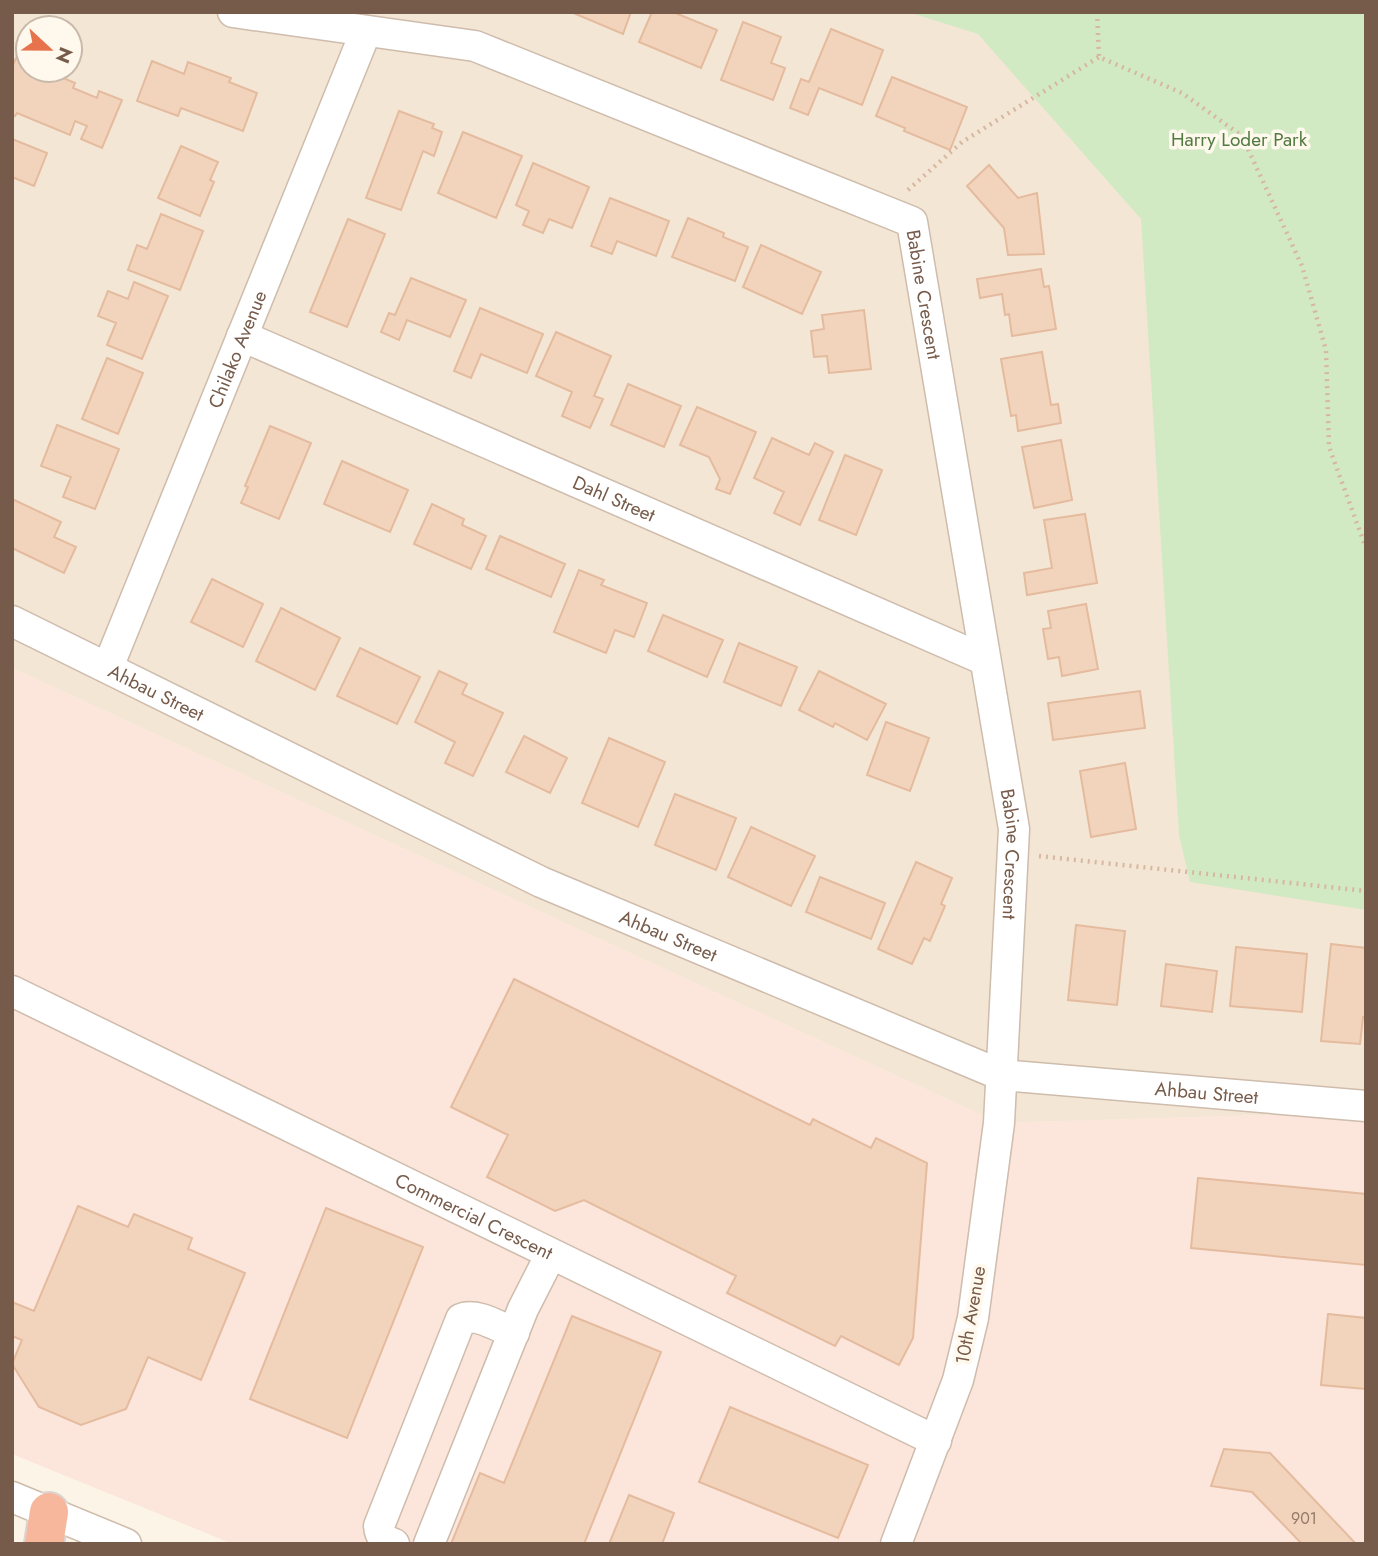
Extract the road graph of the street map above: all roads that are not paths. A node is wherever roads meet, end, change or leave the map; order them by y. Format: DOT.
graph roads {
  1 [pos="233,12"];
  2 [pos="366,31"];
  3 [pos="242,336"];
  4 [pos="12,621"];
  5 [pos="985,660"];
  6 [pos="108,667"];
  7 [pos="12,991"];
  8 [pos="1001,1075"];
  9 [pos="1366,1106"];
  10 [pos="551,1254"];
  11 [pos="513,1334"];
  12 [pos="936,1441"];
  13 [pos="12,1497"];
  14 [pos="46,1528"];
  15 [pos="126,1544"];
  16 [pos="394,1544"];
  17 [pos="429,1544"];
  18 [pos="896,1544"];
  1 -- 2 [label="street, Babine Crescent"];
  2 -- 3 [label="street, Chilako Avenue"];
  2 -- 5 [label="street, Babine Crescent"];
  3 -- 5 [label="street, Dahl Street"];
  3 -- 6 [label="street, Chilako Avenue"];
  4 -- 6 [label="street, Ahbau Street"];
  5 -- 8 [label="street, Babine Crescent"];
  6 -- 8 [label="street, Ahbau Street"];
  7 -- 10 [label="street, Commercial Crescent"];
  8 -- 9 [label="street, Ahbau Street"];
  8 -- 12 [label="street, 10th Avenue"];
  10 -- 11 [label="street"];
  10 -- 12 [label="street, Commercial Crescent"];
  11 -- 16 [label="street"];
  11 -- 17 [label="street"];
  12 -- 18 [label="street, 10th Avenue"];
  13 -- 14 [label="street"];
  14 -- 15 [label="street"];
}
